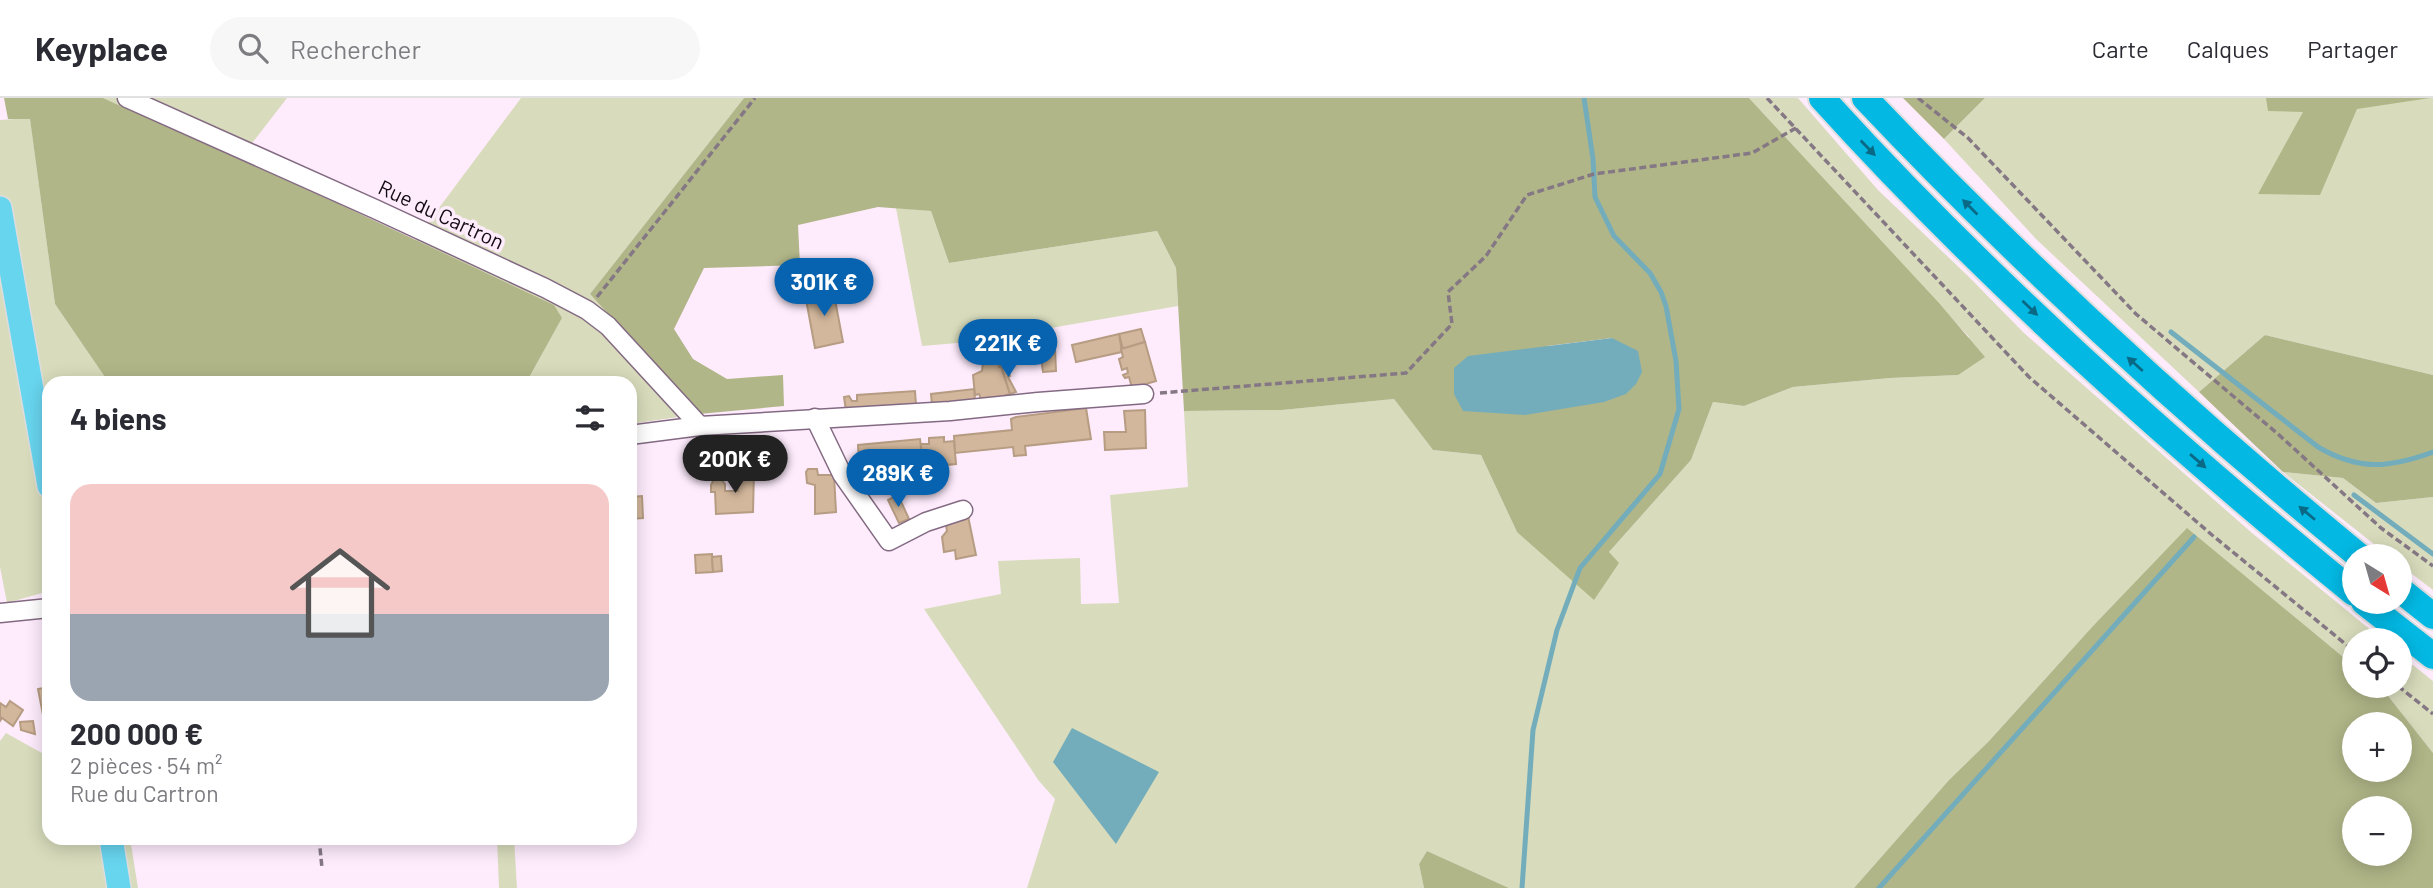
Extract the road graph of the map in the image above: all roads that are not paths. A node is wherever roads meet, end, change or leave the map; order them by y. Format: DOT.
graph roads {
  1 [pos="127,98"];
  2 [pos="1822,98"];
  3 [pos="1865,98"];
  4 [pos="0,208"];
  5 [pos="1144,394"];
  6 [pos="815,418"];
  7 [pos="700,426"];
  8 [pos="637,434"];
  9 [pos="42,446"];
  10 [pos="963,510"];
  11 [pos="2344,544"];
  12 [pos="2342,583"];
  13 [pos="2412,599"];
  14 [pos="42,609"];
  15 [pos="0,613"];
  16 [pos="2379,614"];
  17 [pos="2433,616"];
  18 [pos="2433,656"];
  19 [pos="112,845"];
  20 [pos="120,888"];
  1 -- 7 [label="street, Rue du Cartron"];
  2 -- 12 [label="highway, one-way"];
  11 -- 3 [label="highway, one-way"];
  4 -- 9 [label="main road"];
  5 -- 6 [label="street"];
  6 -- 7 [label="street"];
  6 -- 10 [label="street"];
  7 -- 8 [label="street"];
  13 -- 17 [label="highway"];
  14 -- 15 [label="street"];
  16 -- 18 [label="highway"];
  19 -- 20 [label="main road"];
}
